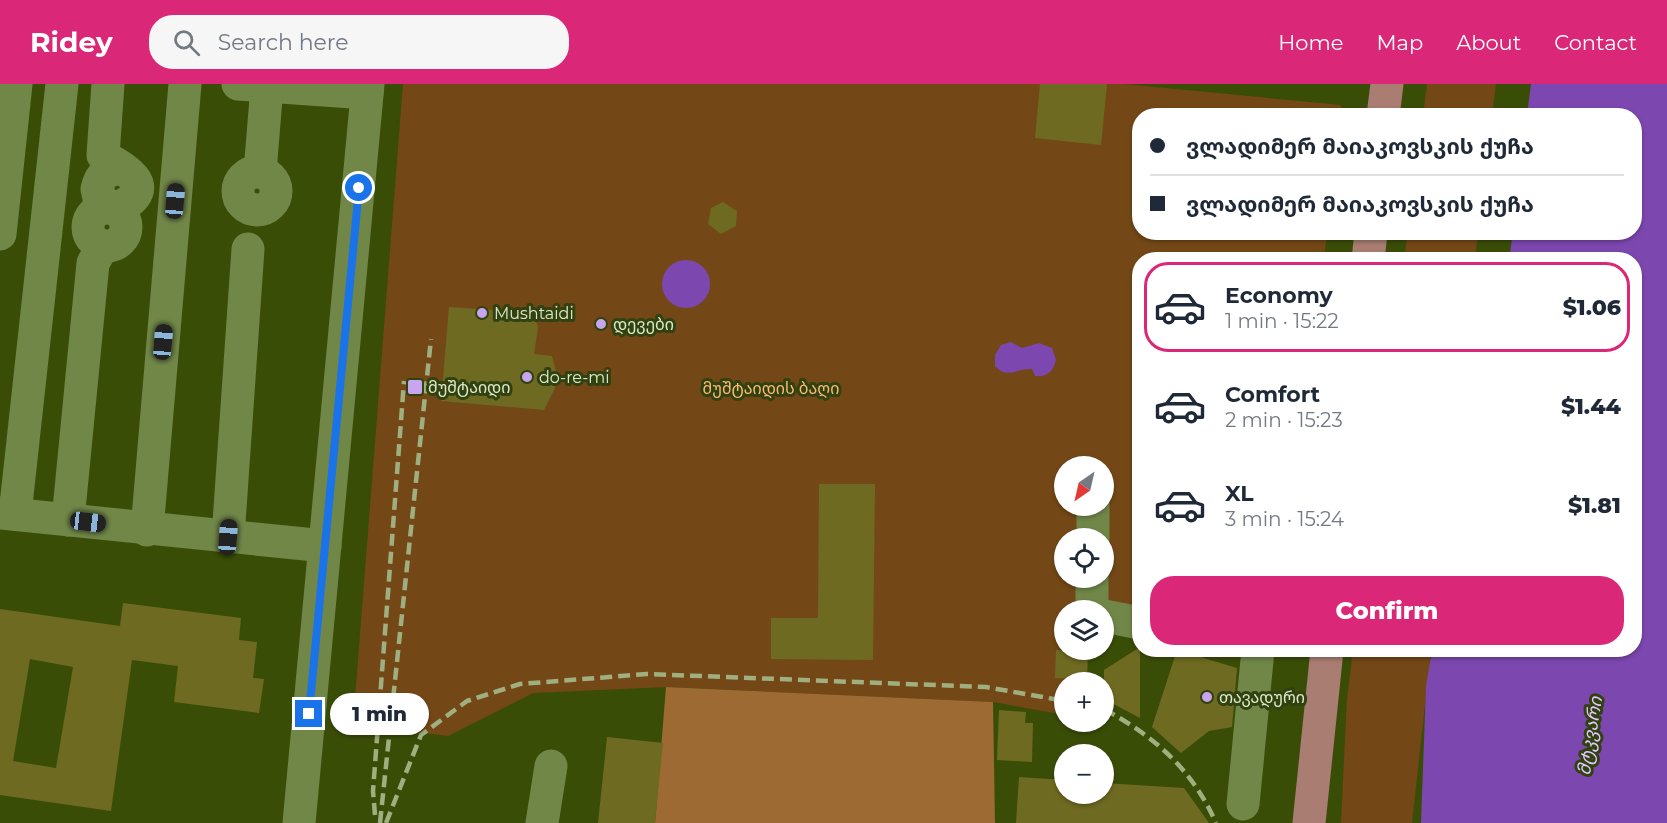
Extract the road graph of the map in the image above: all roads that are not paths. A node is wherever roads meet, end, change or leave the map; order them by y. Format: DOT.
graph roads {
  1 [pos="16,84"];
  2 [pos="62,84"];
  3 [pos="108,84"];
  4 [pos="185,84"];
  5 [pos="1387,84"];
  6 [pos="253,85"];
  7 [pos="368,88"];
  8 [pos="1384,108"];
  9 [pos="0,234"];
  10 [pos="7,513"];
  11 [pos="68,520"];
  12 [pos="147,530"];
  13 [pos="228,537"];
  14 [pos="325,546"];
  15 [pos="1114,618"];
  16 [pos="1132,621"];
  17 [pos="1257,657"];
  18 [pos="1326,657"];
  19 [pos="551,766"];
  20 [pos="1243,804"];
  21 [pos="298,823"];
  22 [pos="542,823"];
  23 [pos="1309,823"];
  1 -- 9 [label="street"];
  2 -- 10 [label="street"];
  3 -- 11 [label="street"];
  4 -- 12 [label="street"];
  5 -- 8 [label="main road"];
  6 -- 7 [label="street"];
  6 -- 13 [label="street"];
  7 -- 14 [label="street"];
  10 -- 11 [label="street"];
  11 -- 12 [label="street"];
  12 -- 13 [label="street"];
  13 -- 14 [label="street"];
  14 -- 21 [label="street"];
  15 -- 16 [label="street"];
  17 -- 20 [label="street"];
  18 -- 23 [label="main road"];
  19 -- 22 [label="street"];
}
